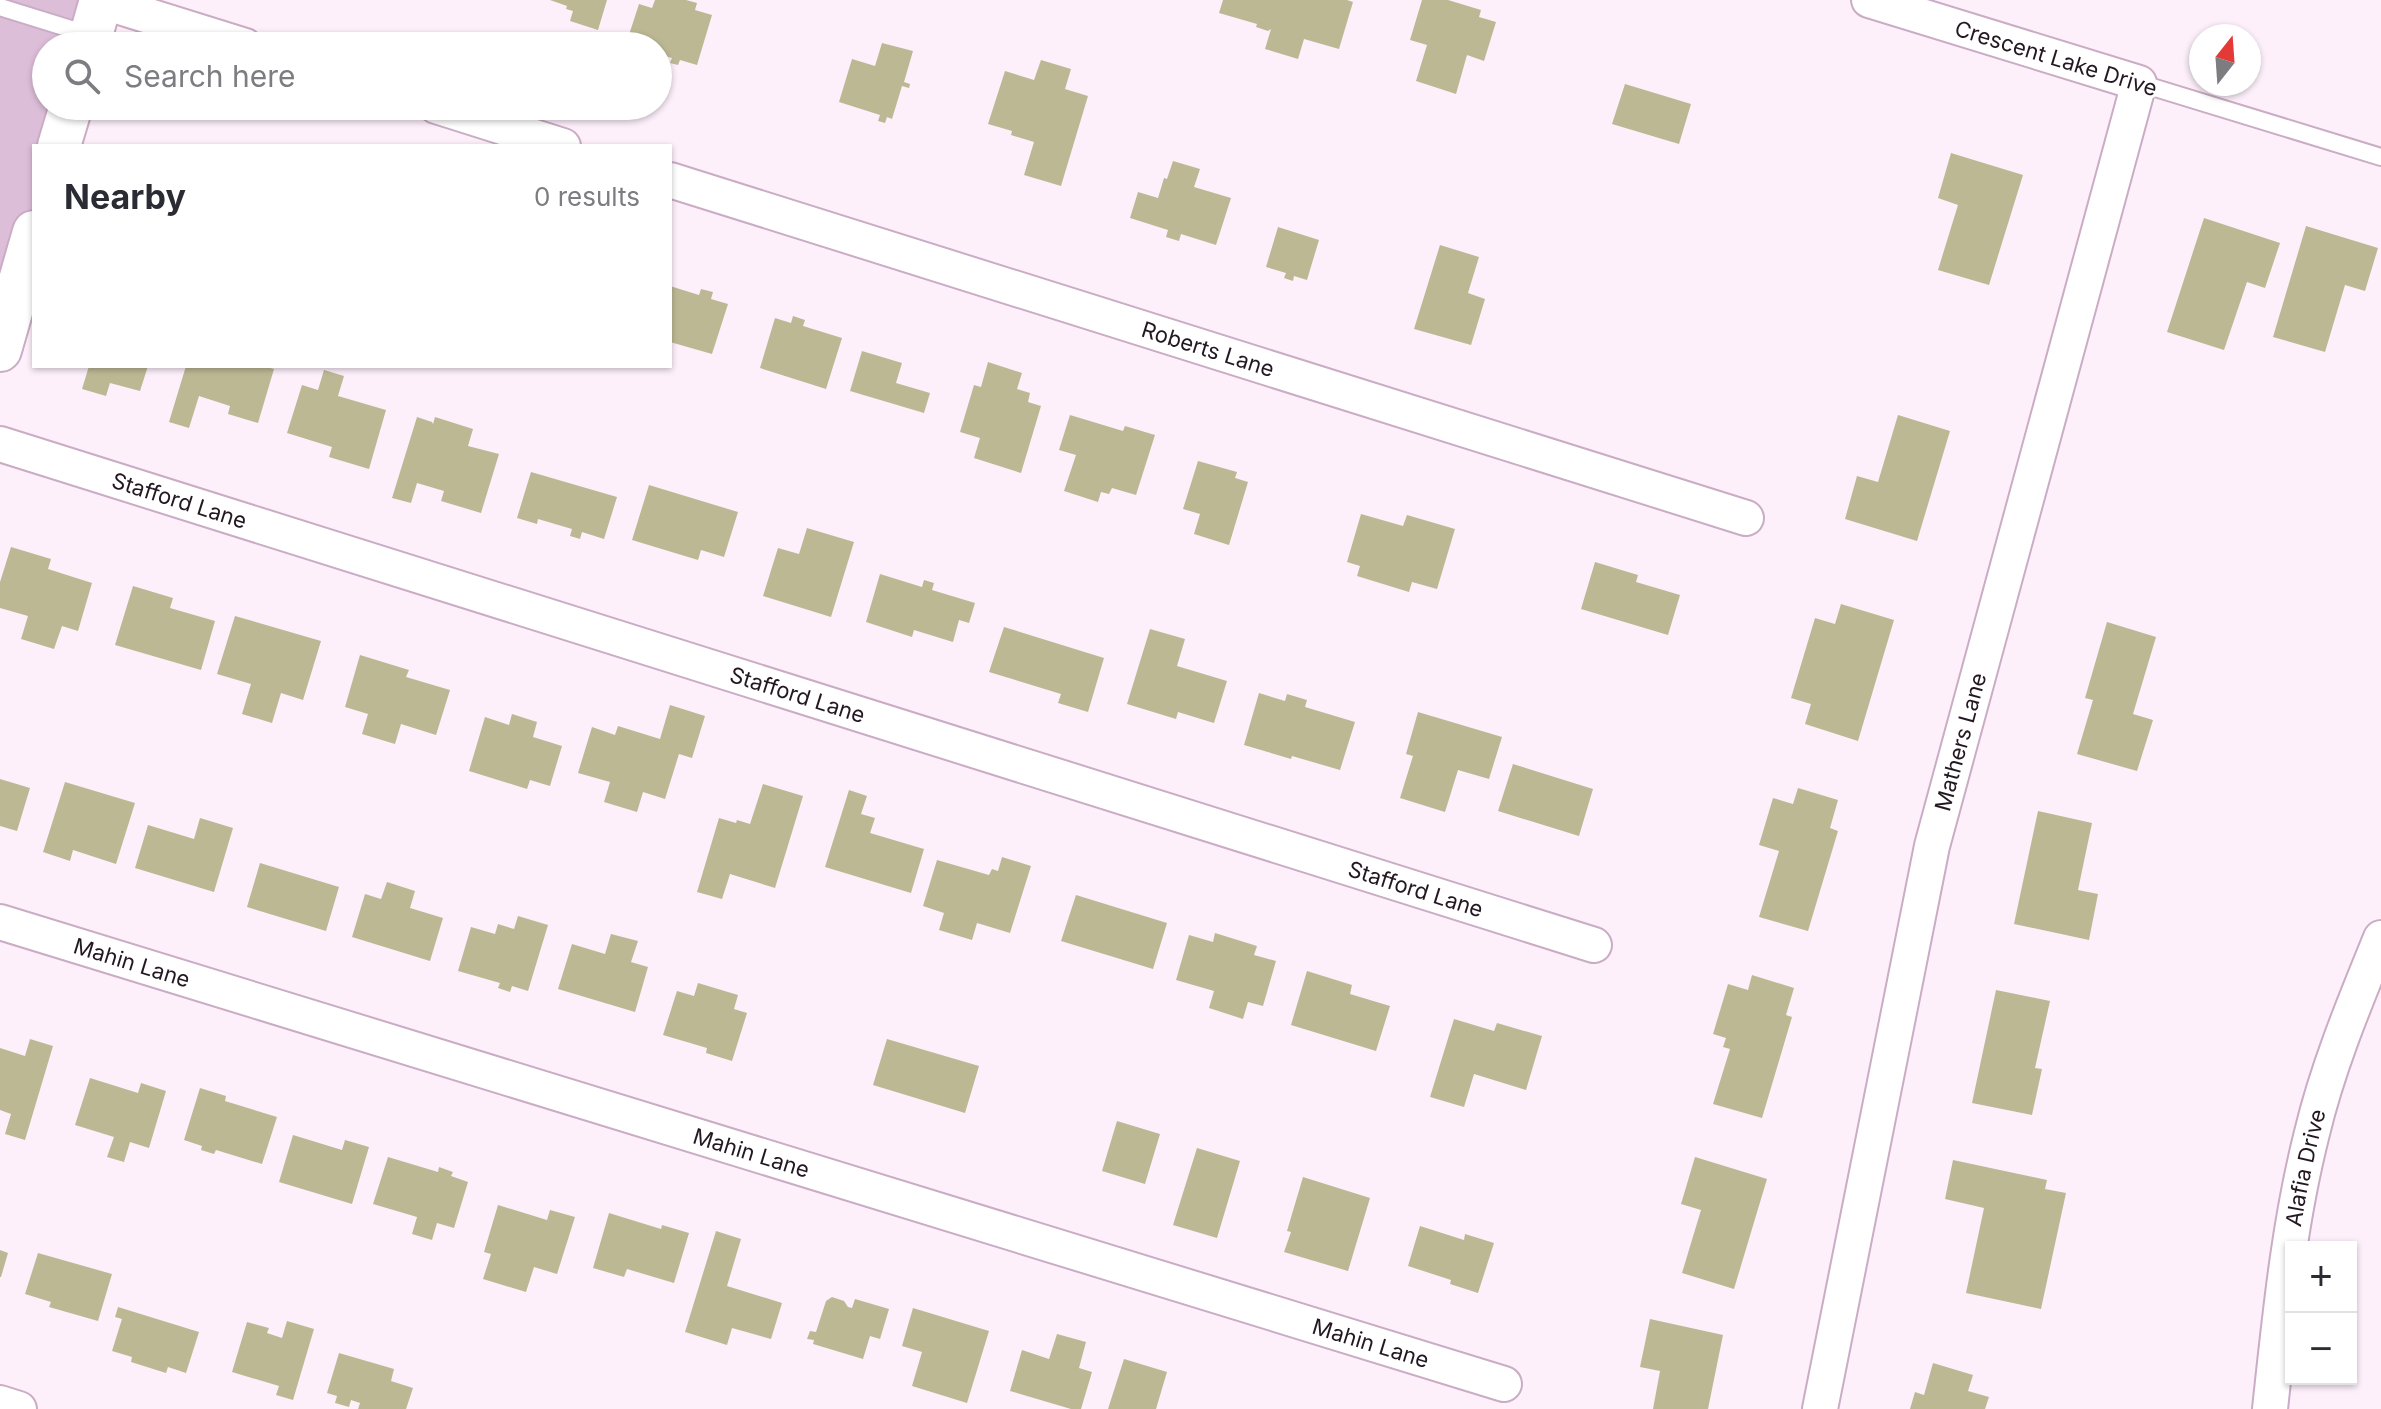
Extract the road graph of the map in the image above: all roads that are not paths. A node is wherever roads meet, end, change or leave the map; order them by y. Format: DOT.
graph roads {
  1 [pos="1869,0"];
  2 [pos="0,7"];
  3 [pos="95,20"];
  4 [pos="164,32"];
  5 [pos="2139,83"];
  6 [pos="67,120"];
  7 [pos="480,120"];
  8 [pos="60,144"];
  9 [pos="557,144"];
  10 [pos="2381,157"];
  11 [pos="672,181"];
  12 [pos="32,239"];
  13 [pos="0,350"];
  14 [pos="0,444"];
  15 [pos="1746,518"];
  16 [pos="0,922"];
  17 [pos="2381,938"];
  18 [pos="1594,945"];
  19 [pos="1504,1384"];
  20 [pos="0,1403"];
  21 [pos="19,1409"];
  22 [pos="1820,1409"];
  23 [pos="2270,1409"];
  1 -- 5 [label="street, Crescent Lake Drive"];
  2 -- 3 [label="lane"];
  3 -- 4 [label="street"];
  5 -- 10 [label="lane, Crescent Lake Drive"];
  5 -- 22 [label="street, Mathers Lane"];
  6 -- 8 [label="street"];
  7 -- 9 [label="street"];
  11 -- 15 [label="street, Roberts Lane"];
  12 -- 13 [label="street"];
  14 -- 18 [label="street, Stafford Lane"];
  16 -- 19 [label="street, Mahin Lane"];
  17 -- 23 [label="street, Alafia Drive"];
  20 -- 21 [label="street"];
}
